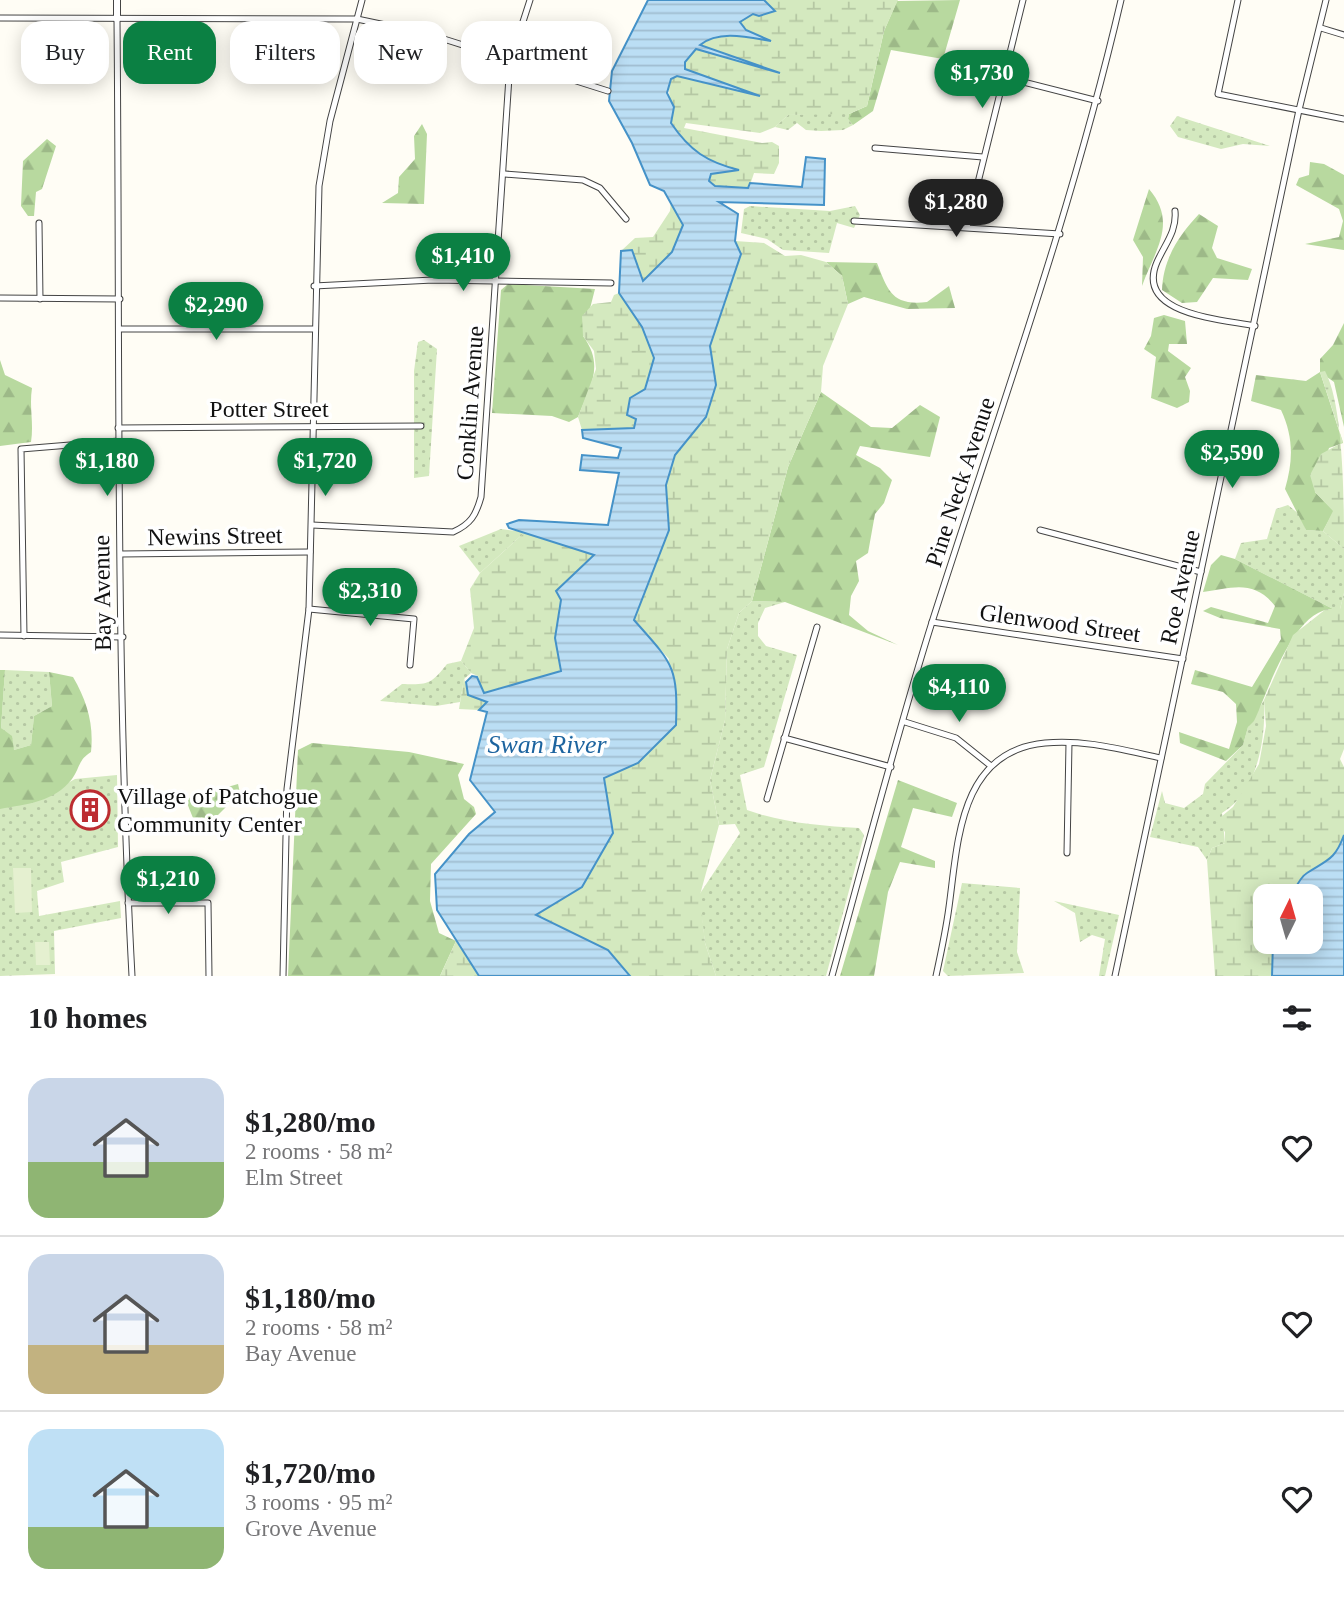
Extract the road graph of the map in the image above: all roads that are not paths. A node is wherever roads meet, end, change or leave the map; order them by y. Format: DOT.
graph roads {
  1 [pos="117,0"];
  2 [pos="362,0"];
  3 [pos="530,0"];
  4 [pos="1023,0"];
  5 [pos="1121,0"];
  6 [pos="1238,0"];
  7 [pos="1326,0"];
  8 [pos="0,18"];
  9 [pos="117,19"];
  10 [pos="357,19"];
  11 [pos="523,21"];
  12 [pos="1321,28"];
  13 [pos="1344,35"];
  14 [pos="461,45"];
  15 [pos="1004,77"];
  16 [pos="509,84"];
  17 [pos="584,84"];
  18 [pos="608,91"];
  19 [pos="1098,101"];
  20 [pos="1299,110"];
  21 [pos="1344,119"];
  22 [pos="875,148"];
  23 [pos="983,157"];
  24 [pos="505,174"];
  25 [pos="1175,211"];
  26 [pos="626,219"];
  27 [pos="854,221"];
  28 [pos="39,223"];
  29 [pos="967,227"];
  30 [pos="1060,234"];
  31 [pos="495,280"];
  32 [pos="611,283"];
  33 [pos="314,286"];
  34 [pos="0,298"];
  35 [pos="40,299"];
  36 [pos="120,299"];
  37 [pos="1255,326"];
  38 [pos="314,329"];
  39 [pos="119,330"];
  40 [pos="421,426"];
  41 [pos="313,427"];
  42 [pos="118,428"];
  43 [pos="119,441"];
  44 [pos="312,525"];
  45 [pos="1040,530"];
  46 [pos="310,552"];
  47 [pos="121,554"];
  48 [pos="1201,572"];
  49 [pos="309,608"];
  50 [pos="932,622"];
  51 [pos="817,627"];
  52 [pos="0,635"];
  53 [pos="24,636"];
  54 [pos="123,637"];
  55 [pos="1183,659"];
  56 [pos="410,665"];
  57 [pos="905,722"];
  58 [pos="784,738"];
  59 [pos="1069,743"];
  60 [pos="1161,758"];
  61 [pos="991,766"];
  62 [pos="891,767"];
  63 [pos="767,799"];
  64 [pos="1067,853"];
  65 [pos="128,903"];
  66 [pos="132,976"];
  67 [pos="209,976"];
  68 [pos="283,976"];
  69 [pos="832,976"];
  70 [pos="936,976"];
  71 [pos="1115,976"];
  1 -- 9 [label="street, Bay Avenue"];
  2 -- 10 [label="street"];
  3 -- 11 [label="street, Conklin Avenue"];
  4 -- 15 [label="street"];
  5 -- 19 [label="street, Pine Neck Avenue"];
  6 -- 20 [label="street"];
  7 -- 12 [label="street, Roe Avenue"];
  8 -- 9 [label="street"];
  9 -- 10 [label="street"];
  9 -- 36 [label="street, Bay Avenue"];
  10 -- 14 [label="street"];
  10 -- 33 [label="street"];
  12 -- 13 [label="street"];
  12 -- 20 [label="street, Roe Avenue"];
  15 -- 19 [label="street"];
  15 -- 23 [label="street"];
  16 -- 24 [label="street, Conklin Avenue"];
  17 -- 18 [label="street"];
  19 -- 30 [label="street, Pine Neck Avenue"];
  20 -- 21 [label="street"];
  20 -- 37 [label="street, Roe Avenue"];
  22 -- 23 [label="street"];
  23 -- 29 [label="street"];
  24 -- 26 [label="street"];
  24 -- 31 [label="street, Conklin Avenue"];
  25 -- 37 [label="street"];
  27 -- 29 [label="street"];
  28 -- 35 [label="street"];
  29 -- 30 [label="street"];
  30 -- 50 [label="street, Pine Neck Avenue"];
  31 -- 32 [label="street"];
  31 -- 33 [label="street"];
  31 -- 44 [label="street, Conklin Avenue"];
  33 -- 38 [label="street"];
  34 -- 35 [label="street"];
  35 -- 36 [label="street"];
  36 -- 39 [label="street, Bay Avenue"];
  37 -- 48 [label="street, Roe Avenue"];
  38 -- 39 [label="street"];
  38 -- 41 [label="street"];
  39 -- 42 [label="street, Bay Avenue"];
  40 -- 41 [label="street, Potter Street"];
  41 -- 42 [label="street, Potter Street"];
  41 -- 44 [label="street"];
  42 -- 43 [label="street, Bay Avenue"];
  43 -- 47 [label="street, Bay Avenue"];
  43 -- 53 [label="street"];
  44 -- 46 [label="street"];
  45 -- 48 [label="street"];
  46 -- 47 [label="street, Newins Street"];
  46 -- 49 [label="street"];
  47 -- 54 [label="street, Bay Avenue"];
  48 -- 55 [label="street, Roe Avenue"];
  49 -- 56 [label="street"];
  49 -- 68 [label="street"];
  50 -- 55 [label="street, Glenwood Street"];
  50 -- 57 [label="street, Pine Neck Avenue"];
  51 -- 58 [label="street"];
  52 -- 53 [label="street"];
  53 -- 54 [label="street"];
  54 -- 65 [label="street, Bay Avenue"];
  55 -- 60 [label="street, Roe Avenue"];
  57 -- 61 [label="street"];
  57 -- 62 [label="street, Pine Neck Avenue"];
  58 -- 62 [label="street"];
  58 -- 63 [label="street"];
  59 -- 60 [label="street"];
  59 -- 61 [label="street"];
  59 -- 64 [label="street"];
  60 -- 71 [label="street, Roe Avenue"];
  61 -- 70 [label="street"];
  62 -- 69 [label="street, Pine Neck Avenue"];
  65 -- 66 [label="street, Bay Avenue"];
  65 -- 67 [label="street"];
}
